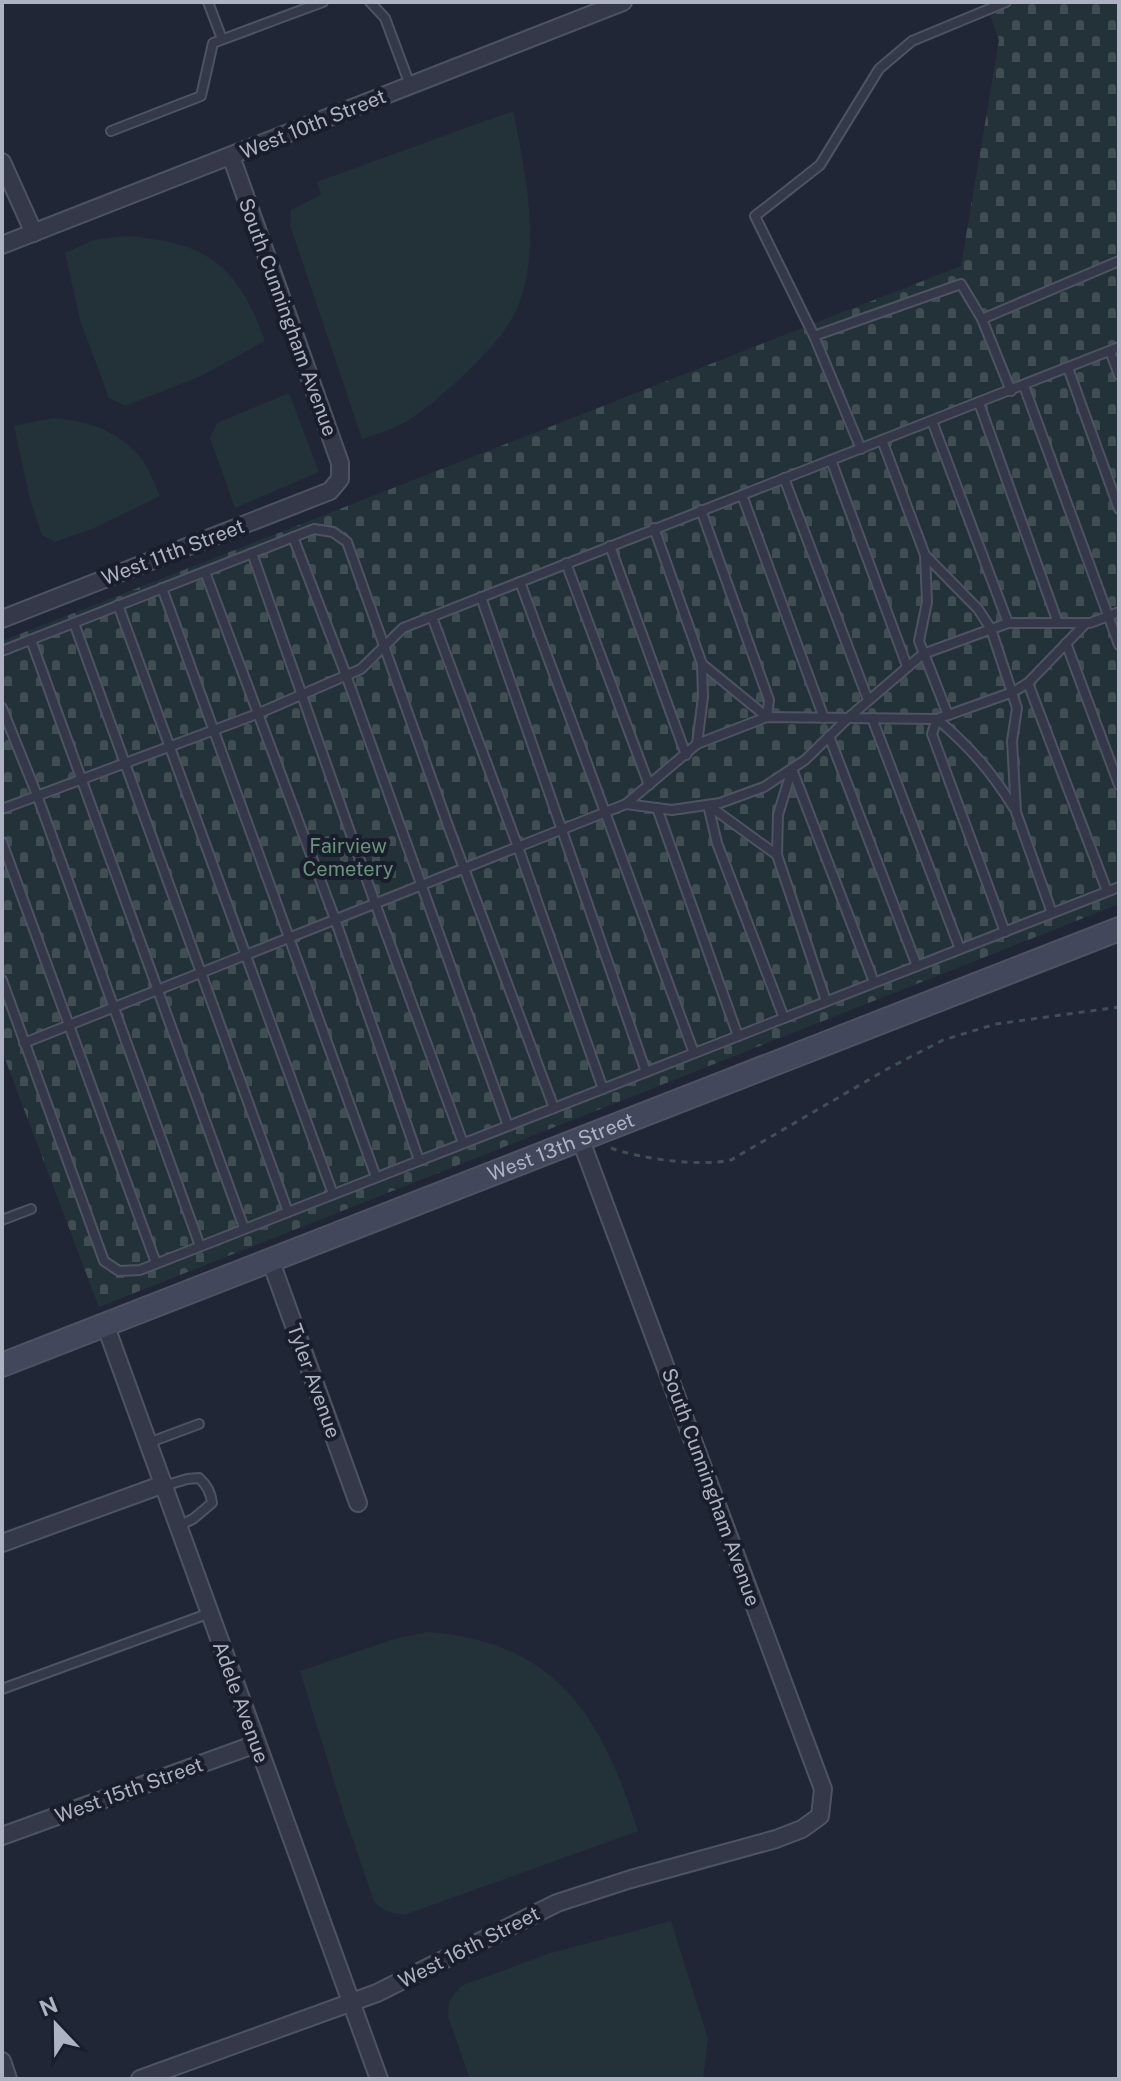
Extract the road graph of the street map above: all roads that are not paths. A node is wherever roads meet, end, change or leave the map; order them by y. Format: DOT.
graph roads {
  1 [pos="208,2"];
  2 [pos="323,2"];
  3 [pos="370,2"];
  4 [pos="623,2"];
  5 [pos="1006,2"];
  6 [pos="222,39"];
  7 [pos="410,85"];
  8 [pos="111,131"];
  9 [pos="231,156"];
  10 [pos="2,162"];
  11 [pos="34,233"];
  12 [pos="2,245"];
  13 [pos="1119,261"];
  14 [pos="982,319"];
  15 [pos="814,336"];
  16 [pos="1114,349"];
  17 [pos="1068,368"];
  18 [pos="1119,375"];
  19 [pos="1024,386"];
  20 [pos="1011,391"];
  21 [pos="979,403"];
  22 [pos="932,421"];
  23 [pos="882,440"];
  24 [pos="861,449"];
  25 [pos="831,460"];
  26 [pos="784,478"];
  27 [pos="340,479"];
  28 [pos="742,495"];
  29 [pos="1119,509"];
  30 [pos="701,510"];
  31 [pos="654,528"];
  32 [pos="293,537"];
  33 [pos="610,546"];
  34 [pos="252,553"];
  35 [pos="925,555"];
  36 [pos="566,563"];
  37 [pos="205,572"];
  38 [pos="520,582"];
  39 [pos="162,588"];
  40 [pos="481,597"];
  41 [pos="118,605"];
  42 [pos="1119,612"];
  43 [pos="1109,616"];
  44 [pos="432,617"];
  45 [pos="2,619"];
  46 [pos="74,623"];
  47 [pos="1008,623"];
  48 [pos="1058,623"];
  49 [pos="1086,623"];
  50 [pos="991,629"];
  51 [pos="31,640"];
  52 [pos="1066,643"];
  53 [pos="1119,645"];
  54 [pos="384,648"];
  55 [pos="2,651"];
  56 [pos="923,654"];
  57 [pos="702,664"];
  58 [pos="907,666"];
  59 [pos="346,675"];
  60 [pos="1028,683"];
  61 [pos="1013,692"];
  62 [pos="302,695"];
  63 [pos="868,700"];
  64 [pos="2,708"];
  65 [pos="257,714"];
  66 [pos="948,715"];
  67 [pos="767,717"];
  68 [pos="824,718"];
  69 [pos="848,718"];
  70 [pos="872,718"];
  71 [pos="937,719"];
  72 [pos="213,730"];
  73 [pos="829,736"];
  74 [pos="697,744"];
  75 [pos="171,746"];
  76 [pos="686,755"];
  77 [pos="125,765"];
  78 [pos="792,768"];
  79 [pos="82,780"];
  80 [pos="649,785"];
  81 [pos="1119,785"];
  82 [pos="37,795"];
  83 [pos="626,804"];
  84 [pos="708,805"];
  85 [pos="657,808"];
  86 [pos="2,809"];
  87 [pos="606,812"];
  88 [pos="1016,812"];
  89 [pos="563,829"];
  90 [pos="2,842"];
  91 [pos="518,847"];
  92 [pos="777,855"];
  93 [pos="464,868"];
  94 [pos="422,885"];
  95 [pos="1119,887"];
  96 [pos="1107,891"];
  97 [pos="375,903"];
  98 [pos="1052,913"];
  99 [pos="335,919"];
  100 [pos="1119,929"];
  101 [pos="1005,932"];
  102 [pos="291,937"];
  103 [pos="960,949"];
  104 [pos="248,954"];
  105 [pos="917,966"];
  106 [pos="201,972"];
  107 [pos="2,980"];
  108 [pos="874,982"];
  109 [pos="157,990"];
  110 [pos="826,1001"];
  111 [pos="113,1007"];
  112 [pos="784,1018"];
  113 [pos="69,1025"];
  114 [pos="738,1036"];
  115 [pos="24,1043"];
  116 [pos="694,1053"];
  117 [pos="646,1072"];
  118 [pos="603,1089"];
  119 [pos="554,1108"];
  120 [pos="508,1126"];
  121 [pos="582,1142"];
  122 [pos="463,1143"];
  123 [pos="419,1160"];
  124 [pos="376,1177"];
  125 [pos="333,1194"];
  126 [pos="31,1209"];
  127 [pos="288,1212"];
  128 [pos="2,1220"];
  129 [pos="244,1228"];
  130 [pos="200,1246"];
  131 [pos="270,1259"];
  132 [pos="156,1263"];
  133 [pos="105,1324"];
  134 [pos="2,1365"];
  135 [pos="199,1424"];
  136 [pos="148,1443"];
  137 [pos="164,1485"];
  138 [pos="358,1503"];
  139 [pos="178,1526"];
  140 [pos="2,1543"];
  141 [pos="210,1613"];
  142 [pos="2,1689"];
  143 [pos="256,1744"];
  144 [pos="802,1829"];
  145 [pos="2,1836"];
  146 [pos="351,2002"];
  147 [pos="2,2061"];
  148 [pos="8,2079"];
  149 [pos="140,2079"];
  150 [pos="379,2079"];
  1 -- 6 [label="lane"];
  2 -- 6 [label="lane"];
  3 -- 7 [label="lane"];
  4 -- 7 [label="street, West 10th Street"];
  5 -- 15 [label="lane"];
  6 -- 8 [label="lane"];
  7 -- 9 [label="street, West 10th Street"];
  9 -- 11 [label="street, West 10th Street"];
  9 -- 27 [label="street, South Cunningham Avenue"];
  10 -- 11 [label="street"];
  11 -- 12 [label="street, West 10th Street"];
  13 -- 14 [label="lane"];
  14 -- 15 [label="lane"];
  14 -- 20 [label="lane"];
  15 -- 24 [label="lane"];
  16 -- 17 [label="lane"];
  16 -- 18 [label="lane"];
  17 -- 19 [label="lane"];
  17 -- 29 [label="lane"];
  19 -- 20 [label="lane"];
  19 -- 43 [label="lane"];
  20 -- 21 [label="lane"];
  21 -- 22 [label="lane"];
  21 -- 48 [label="lane"];
  22 -- 23 [label="lane"];
  22 -- 47 [label="lane"];
  23 -- 24 [label="lane"];
  23 -- 35 [label="lane"];
  24 -- 25 [label="lane"];
  25 -- 26 [label="lane"];
  25 -- 58 [label="lane"];
  26 -- 28 [label="lane"];
  26 -- 63 [label="lane"];
  27 -- 45 [label="street, West 11th Street"];
  28 -- 30 [label="lane"];
  28 -- 68 [label="lane"];
  30 -- 31 [label="lane"];
  30 -- 67 [label="lane"];
  31 -- 33 [label="lane"];
  31 -- 57 [label="lane"];
  32 -- 34 [label="lane"];
  32 -- 54 [label="lane"];
  32 -- 59 [label="lane"];
  33 -- 36 [label="lane"];
  33 -- 76 [label="lane"];
  34 -- 37 [label="lane"];
  34 -- 62 [label="lane"];
  35 -- 50 [label="lane"];
  35 -- 56 [label="lane"];
  36 -- 38 [label="lane"];
  36 -- 80 [label="lane"];
  37 -- 39 [label="lane"];
  37 -- 65 [label="lane"];
  38 -- 40 [label="lane"];
  38 -- 87 [label="lane"];
  39 -- 41 [label="lane"];
  39 -- 72 [label="lane"];
  40 -- 44 [label="lane"];
  40 -- 89 [label="lane"];
  41 -- 46 [label="lane"];
  41 -- 75 [label="lane"];
  42 -- 43 [label="lane"];
  43 -- 49 [label="lane"];
  43 -- 53 [label="lane"];
  44 -- 54 [label="lane"];
  44 -- 91 [label="lane"];
  46 -- 51 [label="lane"];
  46 -- 77 [label="lane"];
  47 -- 48 [label="lane"];
  47 -- 50 [label="lane"];
  48 -- 49 [label="lane"];
  49 -- 52 [label="lane"];
  50 -- 56 [label="lane"];
  50 -- 61 [label="lane"];
  51 -- 55 [label="lane"];
  51 -- 79 [label="lane"];
  52 -- 60 [label="lane"];
  52 -- 81 [label="lane"];
  54 -- 59 [label="lane"];
  54 -- 93 [label="lane"];
  56 -- 58 [label="lane"];
  56 -- 66 [label="lane"];
  57 -- 67 [label="lane"];
  57 -- 74 [label="lane"];
  58 -- 63 [label="lane"];
  59 -- 62 [label="lane"];
  59 -- 94 [label="lane"];
  60 -- 61 [label="lane"];
  60 -- 96 [label="lane"];
  61 -- 66 [label="lane"];
  61 -- 88 [label="lane"];
  62 -- 65 [label="lane"];
  62 -- 97 [label="lane"];
  63 -- 69 [label="lane"];
  64 -- 82 [label="lane"];
  65 -- 72 [label="lane"];
  65 -- 99 [label="lane"];
  66 -- 71 [label="lane"];
  67 -- 68 [label="lane"];
  67 -- 74 [label="lane"];
  68 -- 69 [label="lane"];
  69 -- 70 [label="lane"];
  69 -- 73 [label="lane"];
  70 -- 71 [label="lane"];
  70 -- 103 [label="lane"];
  71 -- 88 [label="lane"];
  71 -- 101 [label="lane"];
  72 -- 75 [label="lane"];
  72 -- 102 [label="lane"];
  73 -- 78 [label="lane"];
  73 -- 105 [label="lane"];
  74 -- 76 [label="lane"];
  75 -- 77 [label="lane"];
  75 -- 104 [label="lane"];
  76 -- 80 [label="lane"];
  77 -- 79 [label="lane"];
  77 -- 106 [label="lane"];
  78 -- 84 [label="lane"];
  78 -- 92 [label="lane"];
  78 -- 108 [label="lane"];
  79 -- 82 [label="lane"];
  79 -- 109 [label="lane"];
  80 -- 83 [label="lane"];
  82 -- 86 [label="lane"];
  82 -- 111 [label="lane"];
  83 -- 85 [label="lane"];
  83 -- 87 [label="lane"];
  84 -- 85 [label="lane"];
  84 -- 92 [label="lane"];
  84 -- 112 [label="lane"];
  85 -- 114 [label="lane"];
  87 -- 89 [label="lane"];
  87 -- 116 [label="lane"];
  88 -- 98 [label="lane"];
  89 -- 91 [label="lane"];
  89 -- 117 [label="lane"];
  90 -- 113 [label="lane"];
  91 -- 93 [label="lane"];
  91 -- 118 [label="lane"];
  92 -- 110 [label="lane"];
  93 -- 94 [label="lane"];
  93 -- 119 [label="lane"];
  94 -- 97 [label="lane"];
  94 -- 120 [label="lane"];
  95 -- 96 [label="lane"];
  96 -- 98 [label="lane"];
  97 -- 99 [label="lane"];
  97 -- 122 [label="lane"];
  98 -- 101 [label="lane"];
  99 -- 102 [label="lane"];
  99 -- 123 [label="lane"];
  100 -- 121 [label="street, West 13th Street"];
  101 -- 103 [label="lane"];
  102 -- 104 [label="lane"];
  102 -- 124 [label="lane"];
  103 -- 105 [label="lane"];
  104 -- 106 [label="lane"];
  104 -- 125 [label="lane"];
  105 -- 108 [label="lane"];
  106 -- 109 [label="lane"];
  106 -- 127 [label="lane"];
  107 -- 115 [label="lane"];
  108 -- 110 [label="lane"];
  109 -- 111 [label="lane"];
  109 -- 129 [label="lane"];
  110 -- 112 [label="lane"];
  111 -- 113 [label="lane"];
  111 -- 130 [label="lane"];
  112 -- 114 [label="lane"];
  113 -- 115 [label="lane"];
  113 -- 132 [label="lane"];
  114 -- 116 [label="lane"];
  115 -- 132 [label="lane"];
  116 -- 117 [label="lane"];
  117 -- 118 [label="lane"];
  118 -- 119 [label="lane"];
  119 -- 120 [label="lane"];
  120 -- 122 [label="lane"];
  121 -- 131 [label="street, West 13th Street"];
  121 -- 144 [label="street, South Cunningham Avenue"];
  122 -- 123 [label="lane"];
  123 -- 124 [label="lane"];
  124 -- 125 [label="lane"];
  125 -- 127 [label="lane"];
  126 -- 128 [label="lane"];
  127 -- 129 [label="lane"];
  129 -- 130 [label="lane"];
  130 -- 132 [label="lane"];
  131 -- 133 [label="street, West 13th Street"];
  131 -- 138 [label="street, Tyler Avenue"];
  133 -- 134 [label="street, West 13th Street"];
  133 -- 136 [label="street, Adele Avenue"];
  135 -- 136 [label="lane"];
  136 -- 137 [label="street, Adele Avenue"];
  137 -- 139 [label="street, Adele Avenue"];
  137 -- 139 [label="lane"];
  137 -- 140 [label="street"];
  139 -- 141 [label="street, Adele Avenue"];
  141 -- 142 [label="lane"];
  141 -- 143 [label="street, Adele Avenue"];
  143 -- 145 [label="street, West 15th Street"];
  143 -- 146 [label="street, Adele Avenue"];
  144 -- 146 [label="street, West 16th Street"];
  146 -- 149 [label="street, West 16th Street"];
  146 -- 150 [label="street, Adele Avenue"];
  147 -- 148 [label="street"];
}
